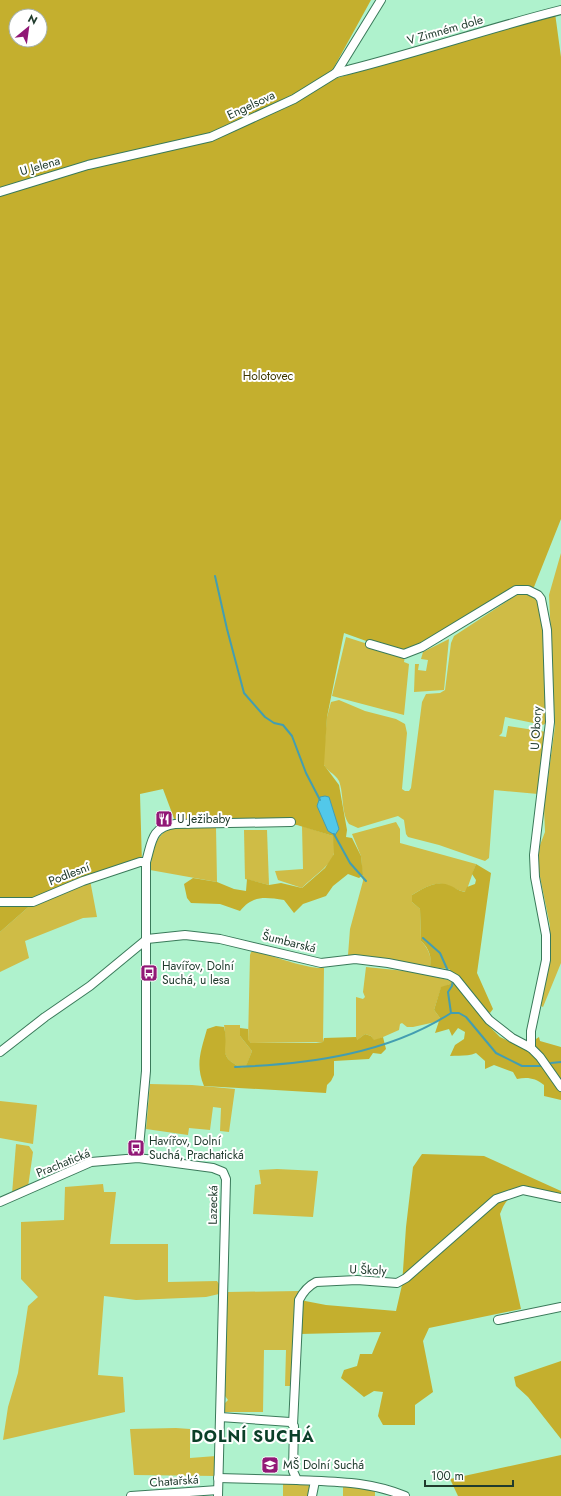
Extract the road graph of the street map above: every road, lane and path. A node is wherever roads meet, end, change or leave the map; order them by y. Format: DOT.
graph roads {
  1 [pos="381,0"];
  2 [pos="561,10"];
  3 [pos="336,73"];
  4 [pos="88,165"];
  5 [pos="0,192"];
  6 [pos="370,644"];
  7 [pos="291,822"];
  8 [pos="146,862"];
  9 [pos="0,902"];
  10 [pos="147,939"];
  11 [pos="531,1048"];
  12 [pos="0,1052"];
  13 [pos="561,1087"];
  14 [pos="138,1158"];
  15 [pos="561,1198"];
  16 [pos="0,1202"];
  17 [pos="561,1307"];
  18 [pos="498,1320"];
  19 [pos="220,1417"];
  20 [pos="294,1425"];
  21 [pos="218,1478"];
  22 [pos="297,1480"];
  23 [pos="315,1481"];
  24 [pos="218,1493"];
  25 [pos="131,1496"];
  26 [pos="312,1496"];
  27 [pos="405,1496"];
  1 -- 3 [label="street, Engelsova"];
  2 -- 3 [label="street, V Zimném dole"];
  3 -- 4 [label="street, Engelsova"];
  4 -- 5 [label="street, U Jelena"];
  6 -- 11 [label="street, U Obory"];
  7 -- 8 [label="street"];
  8 -- 9 [label="street, Podlesní"];
  8 -- 10 [label="street"];
  10 -- 11 [label="street, Šumbarská"];
  10 -- 12 [label="street"];
  10 -- 14 [label="street"];
  11 -- 13 [label="street, Šumbarská"];
  14 -- 16 [label="street, Prachatická"];
  14 -- 19 [label="street, Lazecká"];
  15 -- 20 [label="street, U Školy"];
  17 -- 18 [label="street"];
  19 -- 20 [label="street"];
  19 -- 21 [label="street, Lazecká"];
  20 -- 22 [label="street, U Školy"];
  21 -- 22 [label="street"];
  21 -- 24 [label="street, Lazecká"];
  22 -- 23 [label="street"];
  23 -- 26 [label="street"];
  23 -- 27 [label="street"];
  24 -- 25 [label="street, Chatařská"];
}
